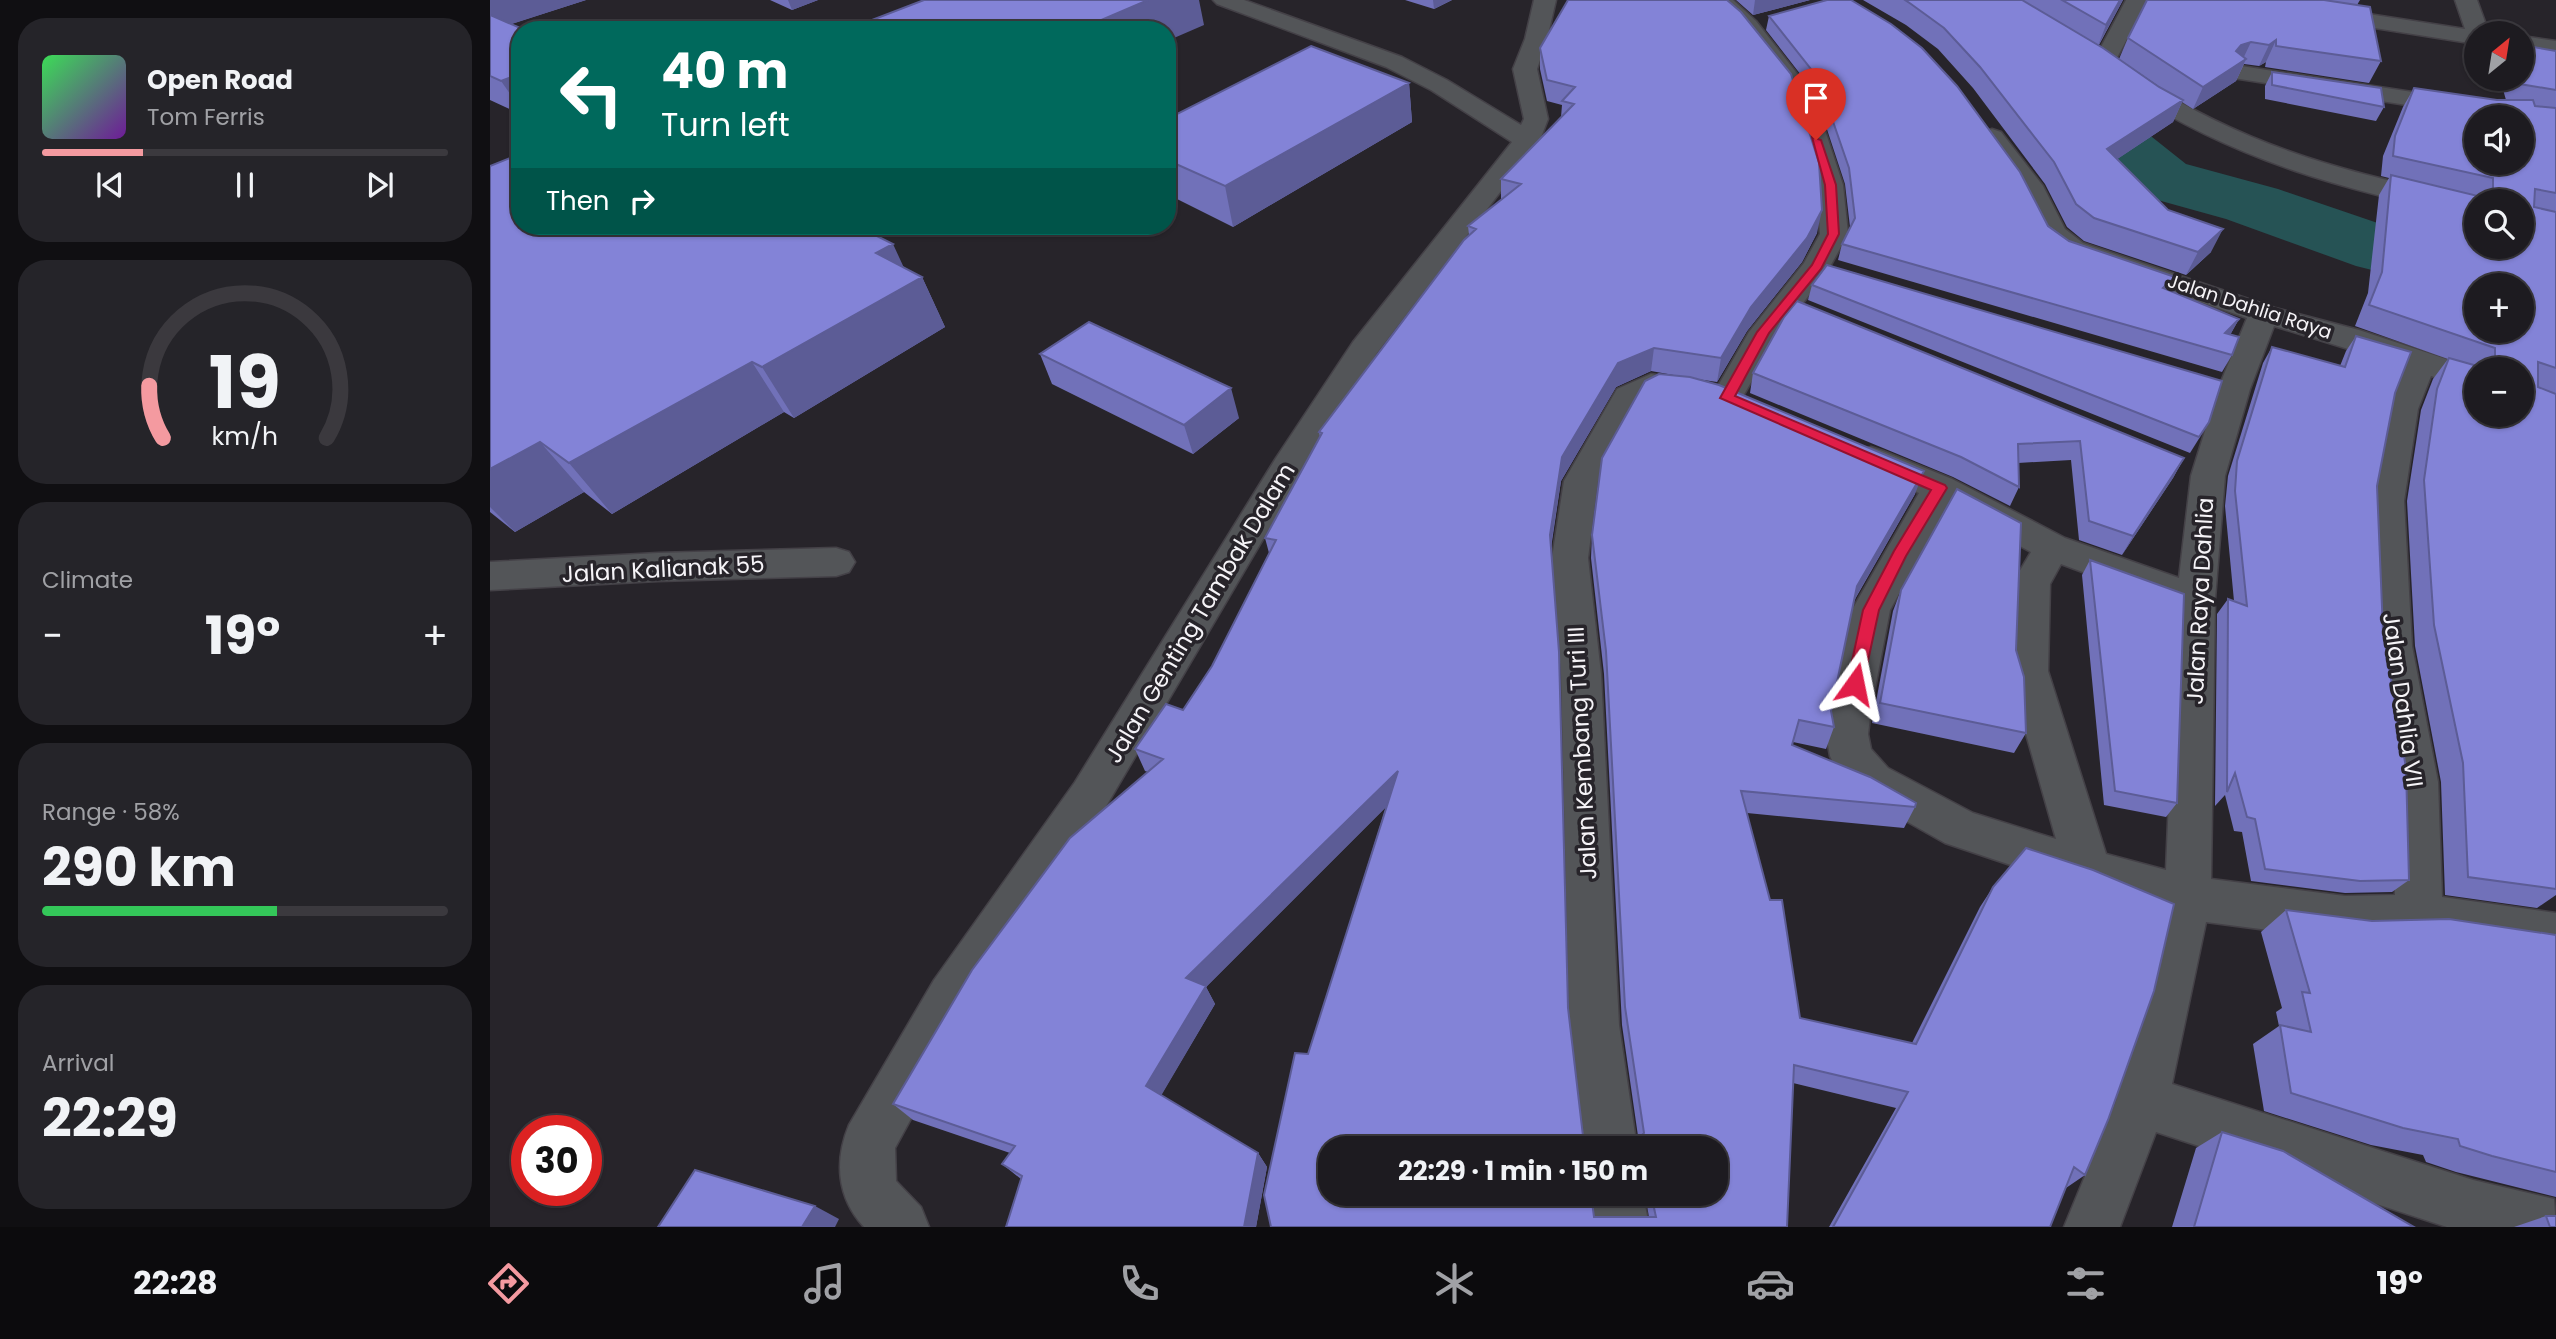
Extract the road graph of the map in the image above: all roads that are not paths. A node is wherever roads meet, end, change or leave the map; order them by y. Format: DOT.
graph roads {
  1 [pos="1224,0"];
  2 [pos="1545,0"];
  3 [pos="1722,0"];
  4 [pos="2137,0"];
  5 [pos="2236,0"];
  6 [pos="2466,0"];
  7 [pos="2473,21"];
  8 [pos="2464,33"];
  9 [pos="2534,45"];
  10 [pos="2080,48"];
  11 [pos="2556,48"];
  12 [pos="2104,62"];
  13 [pos="2241,74"];
  14 [pos="2464,107"];
  15 [pos="1978,117"];
  16 [pos="2534,117"];
  17 [pos="2556,121"];
  18 [pos="1528,140"];
  19 [pos="2464,206"];
  20 [pos="2264,314"];
  21 [pos="2420,362"];
  22 [pos="2464,376"];
  23 [pos="1840,446"];
  24 [pos="1940,488"];
  25 [pos="2052,547"];
  26 [pos="836,562"];
  27 [pos="490,576"];
  28 [pos="2196,599"];
  29 [pos="2088,870"];
  30 [pos="2188,898"];
  31 [pos="2419,916"];
  32 [pos="2556,936"];
  33 [pos="2142,1101"];
  34 [pos="1608,1136"];
  35 [pos="1618,1206"];
  36 [pos="901,1227"];
  37 [pos="1621,1227"];
  38 [pos="2092,1227"];
  39 [pos="2554,1227"];
  1 -- 18 [label="street"];
  2 -- 18 [label="street, Jalan Genting Tambak Dalam"];
  3 -- 34 [label="street, Jalan Kembang Turi III"];
  4 -- 12 [label="street"];
  5 -- 8 [label="street"];
  6 -- 7 [label="street"];
  9 -- 11 [label="street"];
  10 -- 12 [label="street"];
  12 -- 19 [label="street"];
  13 -- 14 [label="street"];
  15 -- 20 [label="street, Jalan Dahlia Raya"];
  16 -- 17 [label="street"];
  18 -- 36 [label="street, Jalan Genting Tambak Dalam"];
  20 -- 21 [label="street, Jalan Dahlia Raya"];
  20 -- 28 [label="street, Jalan Raya Dahlia"];
  21 -- 22 [label="street, Jalan Dahlia Raya"];
  21 -- 31 [label="street, Jalan Dahlia VII"];
  23 -- 24 [label="street"];
  24 -- 25 [label="street"];
  24 -- 29 [label="street"];
  25 -- 28 [label="street"];
  25 -- 29 [label="street"];
  26 -- 27 [label="street, Jalan Kalianak 55"];
  28 -- 30 [label="street, Jalan Raya Dahlia"];
  29 -- 30 [label="street"];
  30 -- 31 [label="street"];
  30 -- 33 [label="street, Jalan Raya Dahlia"];
  31 -- 32 [label="street"];
  33 -- 38 [label="street, Jalan Raya Dahlia"];
  33 -- 39 [label="street"];
  35 -- 37 [label="street"];
}
